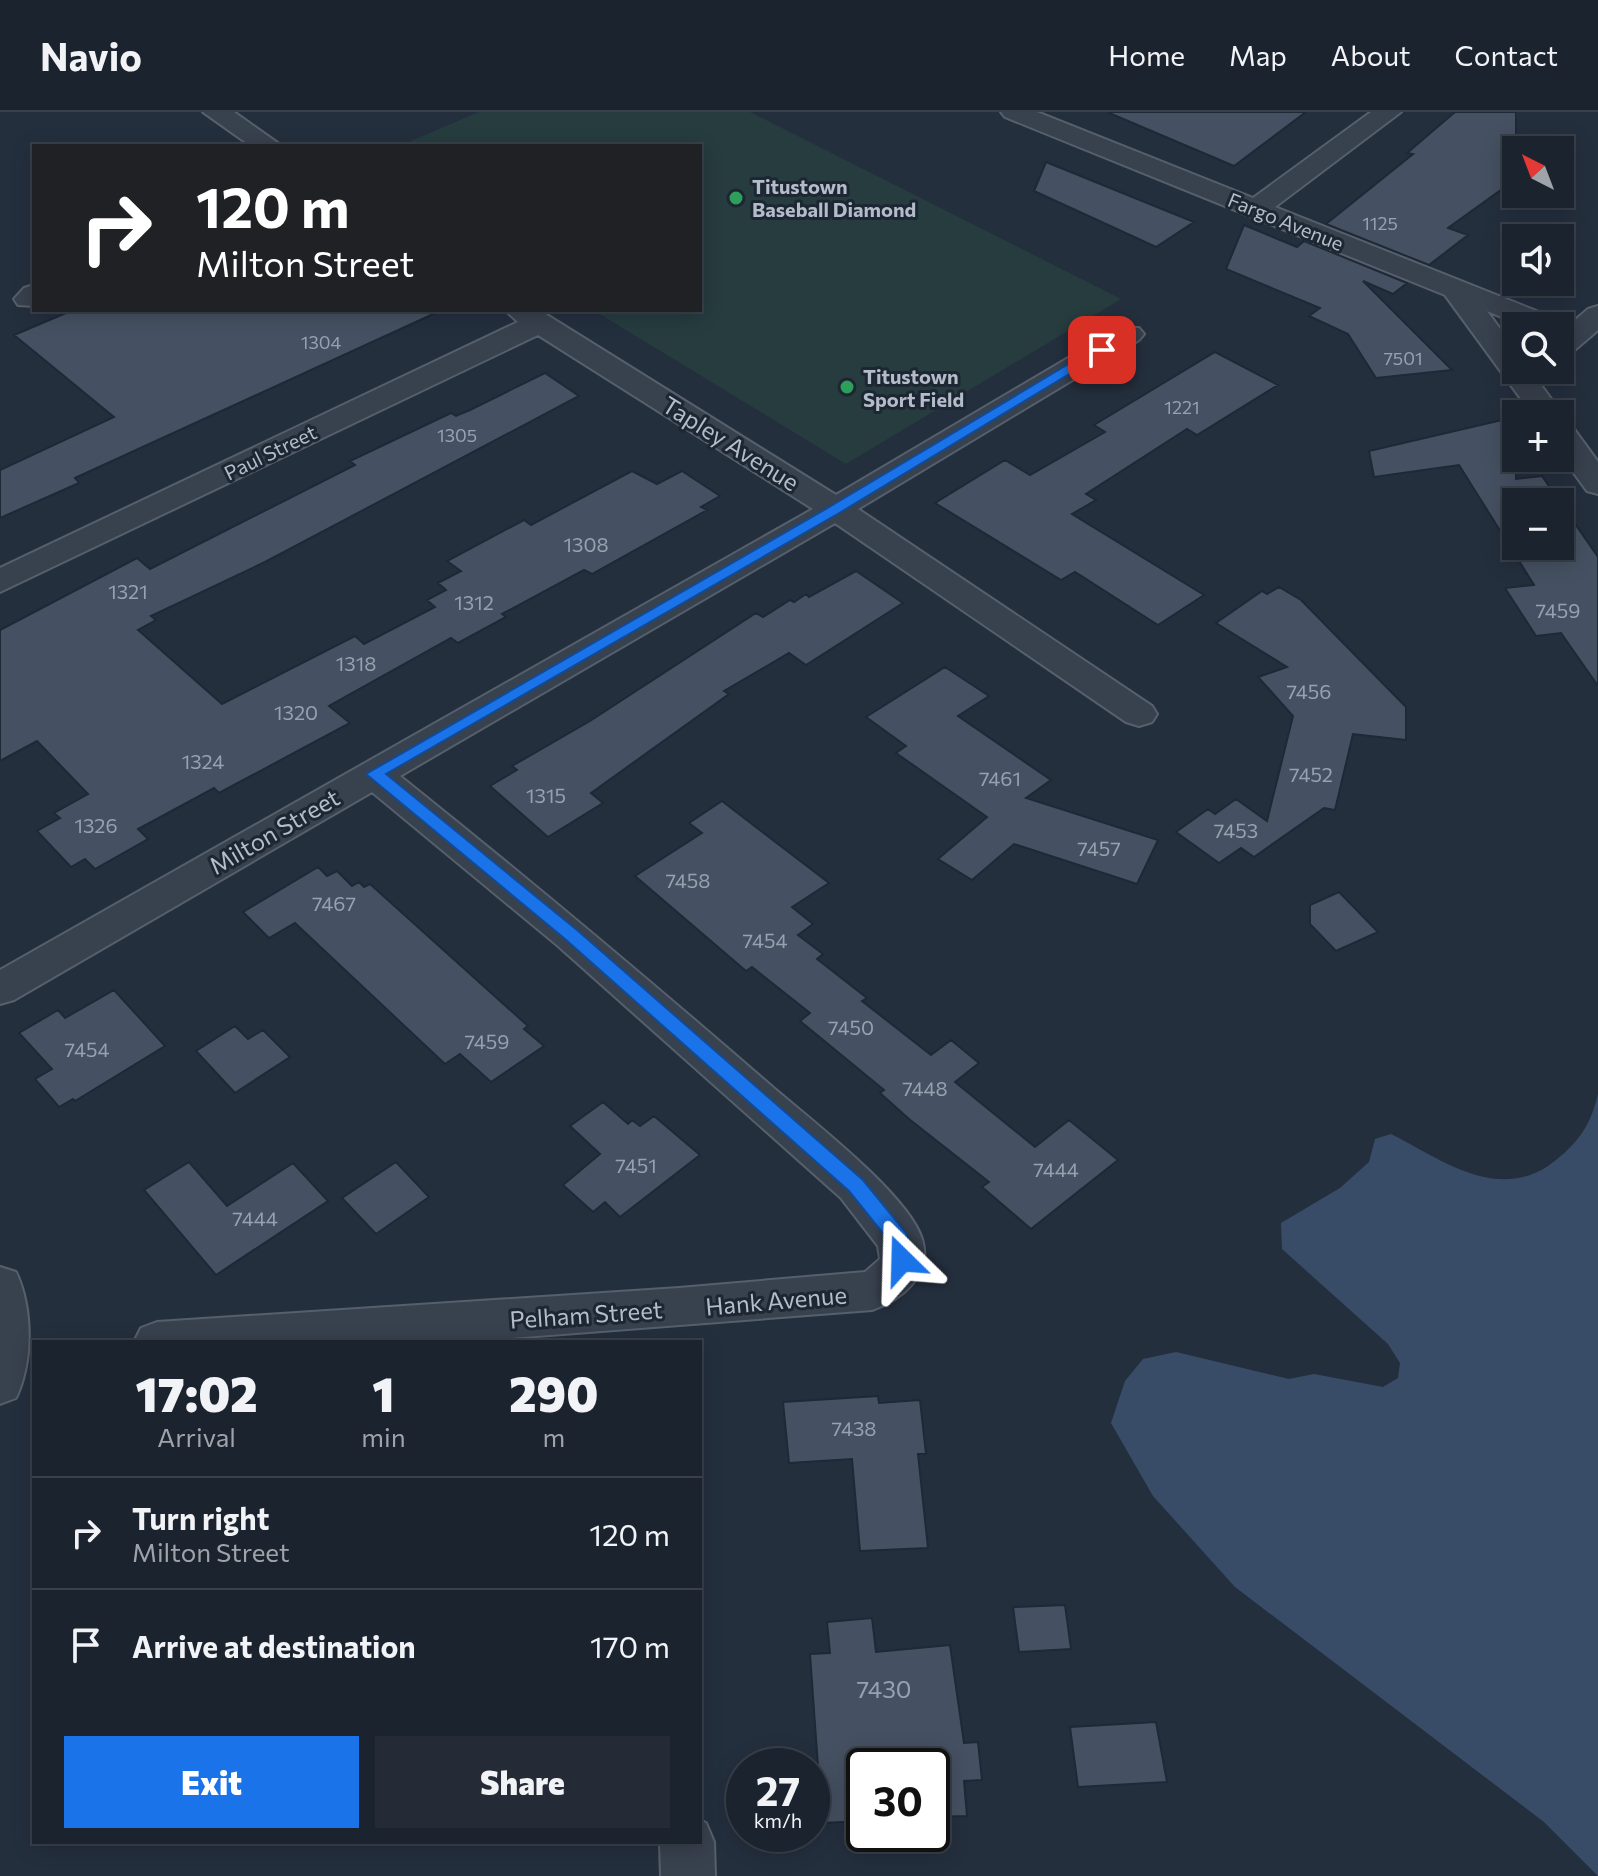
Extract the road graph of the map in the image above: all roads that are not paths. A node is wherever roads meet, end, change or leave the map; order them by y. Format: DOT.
graph roads {
  1 [pos="216,112"];
  2 [pos="1388,112"];
  3 [pos="1018,114"];
  4 [pos="266,144"];
  5 [pos="1255,209"];
  6 [pos="1455,288"];
  7 [pos="1510,312"];
  8 [pos="1598,315"];
  9 [pos="529,317"];
  10 [pos="1574,333"];
  11 [pos="1129,334"];
  12 [pos="1502,344"];
  13 [pos="1574,451"];
  14 [pos="1598,484"];
  15 [pos="836,509"];
  16 [pos="0,581"];
  17 [pos="1139,714"];
  18 [pos="374,774"];
  19 [pos="0,989"];
  20 [pos="0,1286"];
  21 [pos="679,1325"];
  22 [pos="218,1340"];
  23 [pos="10,1359"];
  24 [pos="687,1844"];
  25 [pos="688,1876"];
  1 -- 4 [label="street"];
  2 -- 5 [label="street"];
  3 -- 5 [label="street, Fargo Avenue"];
  5 -- 6 [label="street, Fargo Avenue"];
  6 -- 7 [label="street, Fargo Avenue"];
  6 -- 12 [label="street"];
  8 -- 10 [label="street"];
  9 -- 15 [label="street, Tapley Avenue"];
  9 -- 16 [label="street, Paul Street"];
  11 -- 15 [label="street, Milton Street"];
  13 -- 14 [label="street"];
  15 -- 17 [label="street, Tapley Avenue"];
  15 -- 18 [label="street, Milton Street"];
  18 -- 19 [label="street, Milton Street"];
  18 -- 21 [label="street, Hank Avenue"];
  20 -- 23 [label="street"];
  21 -- 22 [label="street, Pelham Street"];
  24 -- 25 [label="street"];
}
